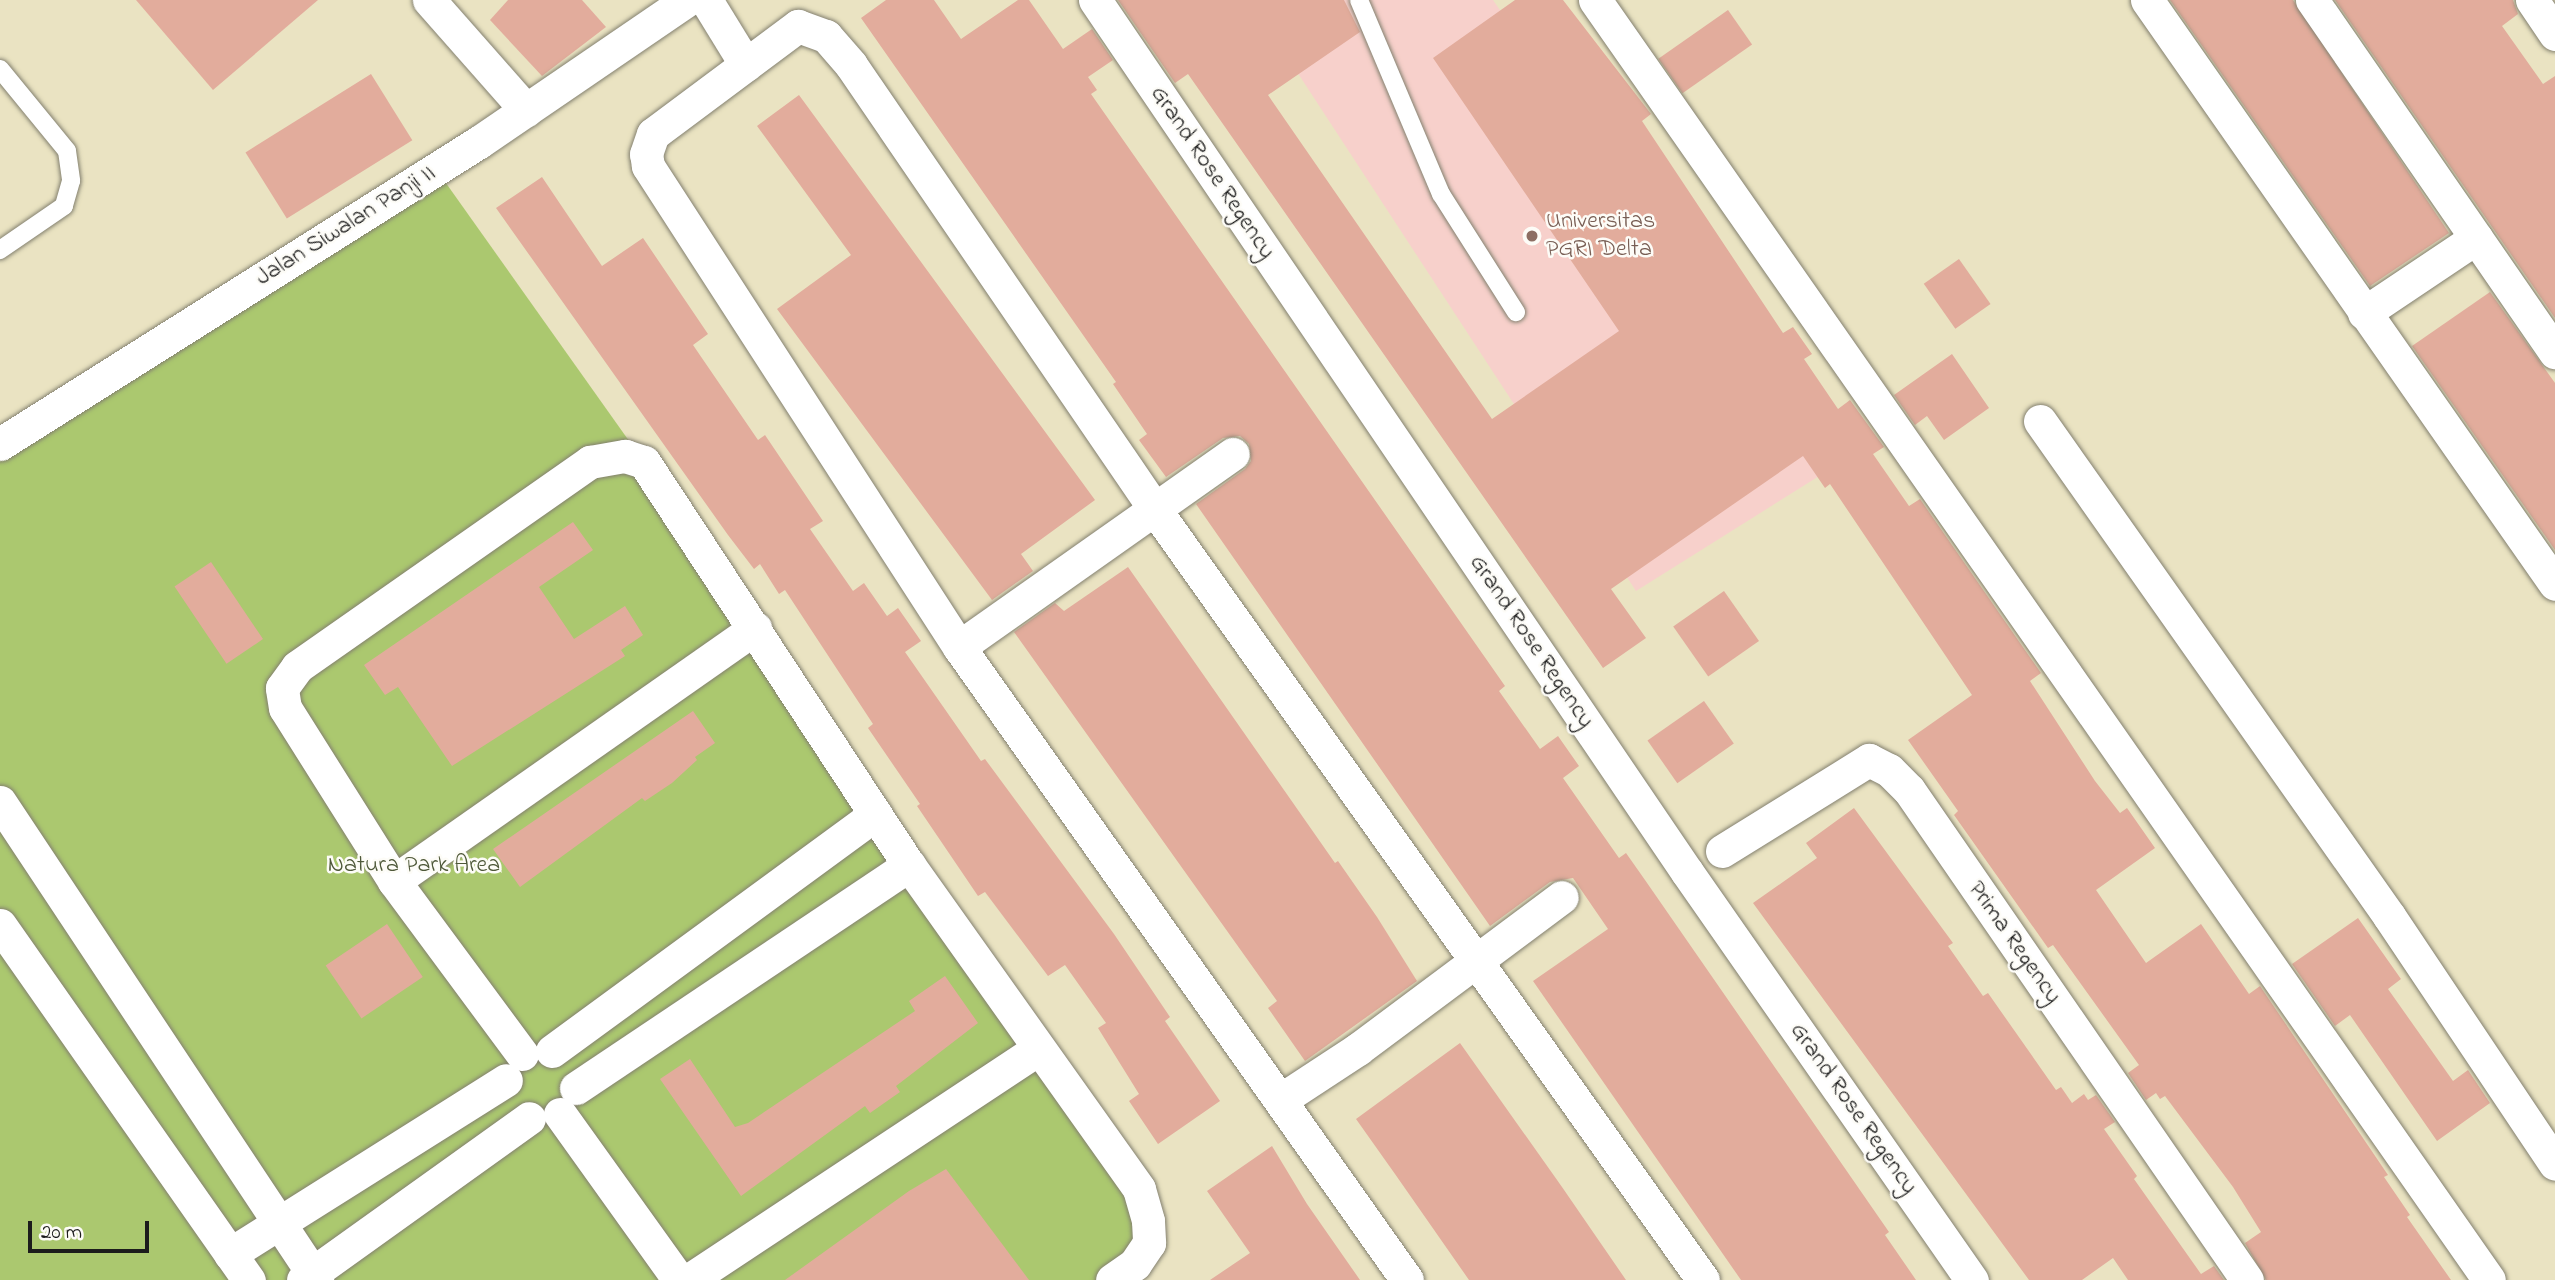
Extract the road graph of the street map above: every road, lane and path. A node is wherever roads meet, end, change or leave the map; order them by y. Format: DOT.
graph roads {
  1 [pos="429,0"];
  2 [pos="687,0"];
  3 [pos="706,0"];
  4 [pos="1095,0"];
  5 [pos="1359,0"];
  6 [pos="1595,0"];
  7 [pos="2147,0"];
  8 [pos="2312,0"];
  9 [pos="2532,0"];
  10 [pos="2555,34"];
  11 [pos="746,65"];
  12 [pos="0,69"];
  13 [pos="526,110"];
  14 [pos="2476,238"];
  15 [pos="0,250"];
  16 [pos="1516,312"];
  17 [pos="2364,313"];
  18 [pos="2555,352"];
  19 [pos="2039,421"];
  20 [pos="0,444"];
  21 [pos="1233,454"];
  22 [pos="1154,508"];
  23 [pos="2555,584"];
  24 [pos="755,628"];
  25 [pos="959,647"];
  26 [pos="0,803"];
  27 [pos="876,814"];
  28 [pos="1722,850"];
  29 [pos="909,865"];
  30 [pos="394,881"];
  31 [pos="1562,897"];
  32 [pos="0,925"];
  33 [pos="1476,959"];
  34 [pos="1038,1049"];
  35 [pos="527,1062"];
  36 [pos="1282,1099"];
  37 [pos="555,1106"];
  38 [pos="2555,1164"];
  39 [pos="279,1221"];
  40 [pos="240,1267"];
  41 [pos="311,1278"];
  42 [pos="679,1280"];
  43 [pos="689,1280"];
  44 [pos="1112,1280"];
  45 [pos="1407,1280"];
  46 [pos="1703,1280"];
  47 [pos="1972,1280"];
  48 [pos="2247,1280"];
  49 [pos="2488,1280"];
  1 -- 13 [label="street"];
  2 -- 13 [label="street, Jalan Siwalan Panji II"];
  3 -- 11 [label="street"];
  4 -- 47 [label="street, Grand Rose Regency"];
  5 -- 16 [label="lane"];
  6 -- 49 [label="street"];
  7 -- 17 [label="street"];
  8 -- 14 [label="street"];
  9 -- 10 [label="street"];
  11 -- 22 [label="street"];
  11 -- 25 [label="street"];
  12 -- 15 [label="lane"];
  13 -- 20 [label="street, Jalan Siwalan Panji II"];
  14 -- 17 [label="street"];
  14 -- 18 [label="street"];
  17 -- 23 [label="street"];
  19 -- 38 [label="street"];
  21 -- 22 [label="street"];
  22 -- 25 [label="street"];
  22 -- 33 [label="street"];
  24 -- 27 [label="street"];
  24 -- 30 [label="street"];
  24 -- 30 [label="street"];
  25 -- 36 [label="street"];
  26 -- 39 [label="street"];
  27 -- 29 [label="street"];
  27 -- 35 [label="street"];
  28 -- 48 [label="street, Prima Regency"];
  29 -- 34 [label="street"];
  29 -- 37 [label="street"];
  30 -- 35 [label="street"];
  31 -- 33 [label="street"];
  32 -- 40 [label="street"];
  33 -- 36 [label="street"];
  33 -- 46 [label="street"];
  34 -- 43 [label="street"];
  34 -- 44 [label="street"];
  35 -- 37 [label="street"];
  35 -- 37 [label="street"];
  35 -- 39 [label="street"];
  36 -- 45 [label="street"];
  37 -- 41 [label="street"];
  37 -- 42 [label="street"];
  39 -- 40 [label="street"];
  39 -- 41 [label="street"];
}
